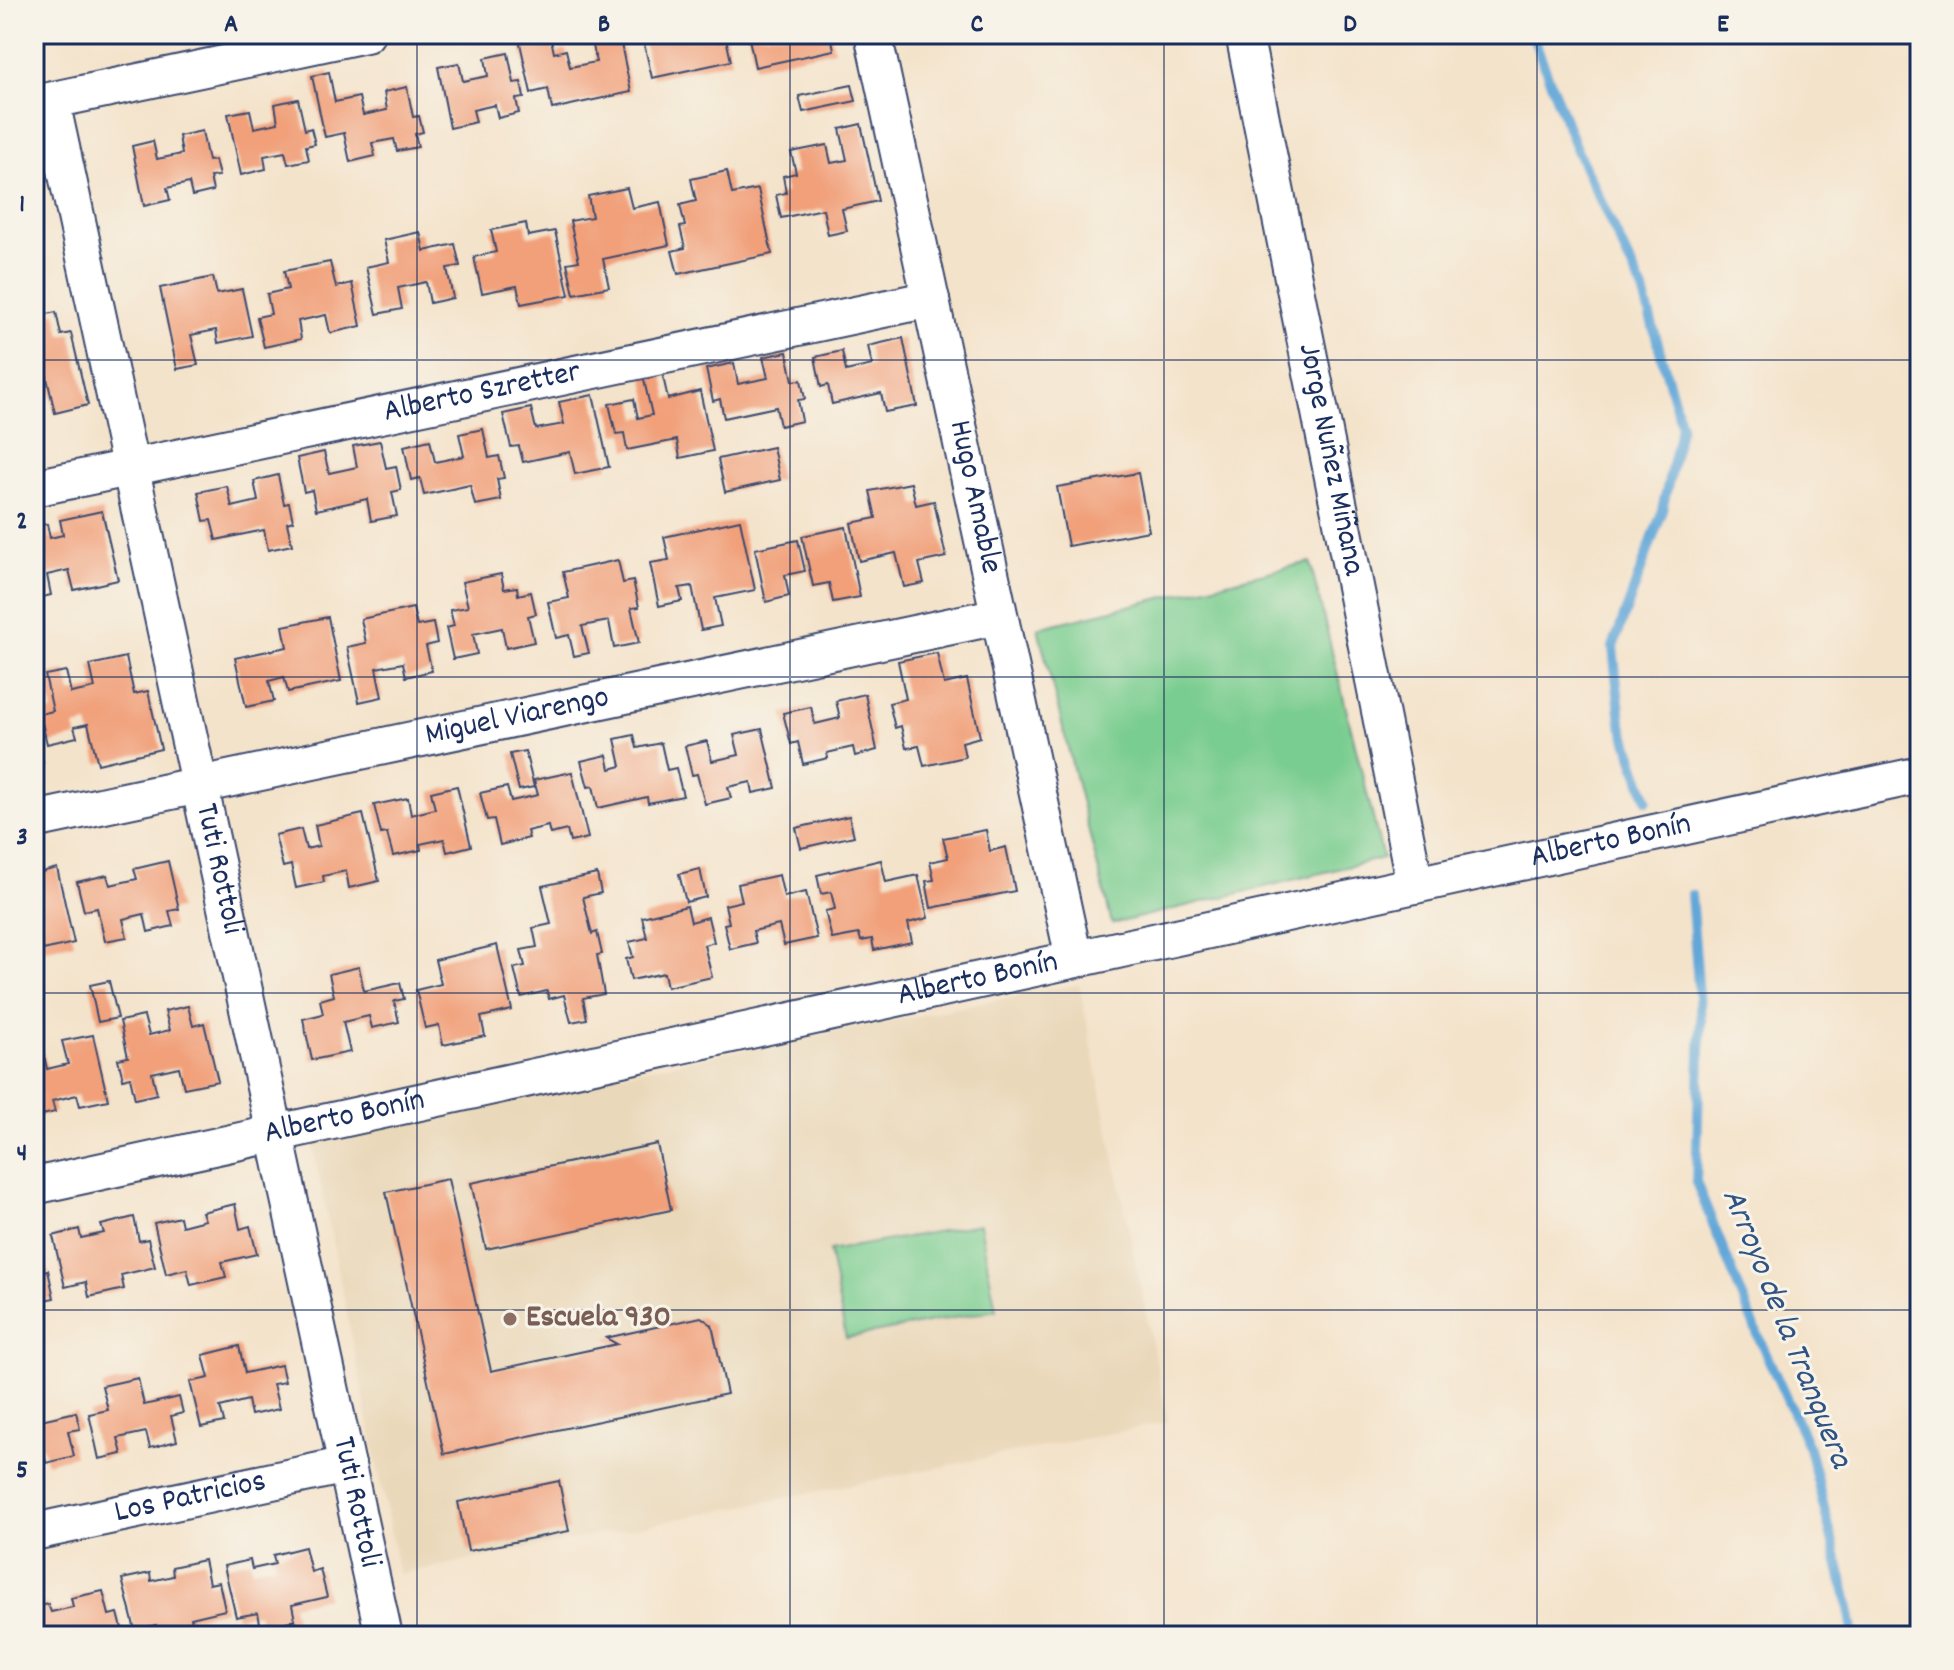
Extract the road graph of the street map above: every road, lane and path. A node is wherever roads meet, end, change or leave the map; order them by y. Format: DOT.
graph roads {
  1 [pos="366,34"];
  2 [pos="873,34"];
  3 [pos="1244,34"];
  4 [pos="42,103"];
  5 [pos="931,299"];
  6 [pos="131,468"];
  7 [pos="34,488"];
  8 [pos="999,616"];
  9 [pos="1920,775"];
  10 [pos="200,785"];
  11 [pos="34,820"];
  12 [pos="1415,885"];
  13 [pos="1074,959"];
  14 [pos="275,1134"];
  15 [pos="34,1186"];
  16 [pos="347,1465"];
  17 [pos="34,1532"];
  18 [pos="384,1636"];
  1 -- 4 [label="street"];
  2 -- 5 [label="street, Hugo Amable"];
  3 -- 12 [label="street, Jorge Nuñez Miñana"];
  4 -- 6 [label="street, Tuti Rottoli"];
  5 -- 6 [label="street, Alberto Szretter"];
  5 -- 8 [label="street, Hugo Amable"];
  6 -- 7 [label="street, Alberto Szretter"];
  6 -- 10 [label="street, Tuti Rottoli"];
  8 -- 10 [label="street, Miguel Viarengo"];
  8 -- 13 [label="street, Hugo Amable"];
  9 -- 12 [label="street, Alberto Bonín"];
  10 -- 11 [label="street, Miguel Viarengo"];
  10 -- 14 [label="street, Tuti Rottoli"];
  12 -- 13 [label="street, Alberto Bonín"];
  13 -- 14 [label="street, Alberto Bonín"];
  14 -- 15 [label="street, Alberto Bonín"];
  14 -- 16 [label="street, Tuti Rottoli"];
  16 -- 17 [label="street, Los Patricios"];
  16 -- 18 [label="street, Tuti Rottoli"];
}
